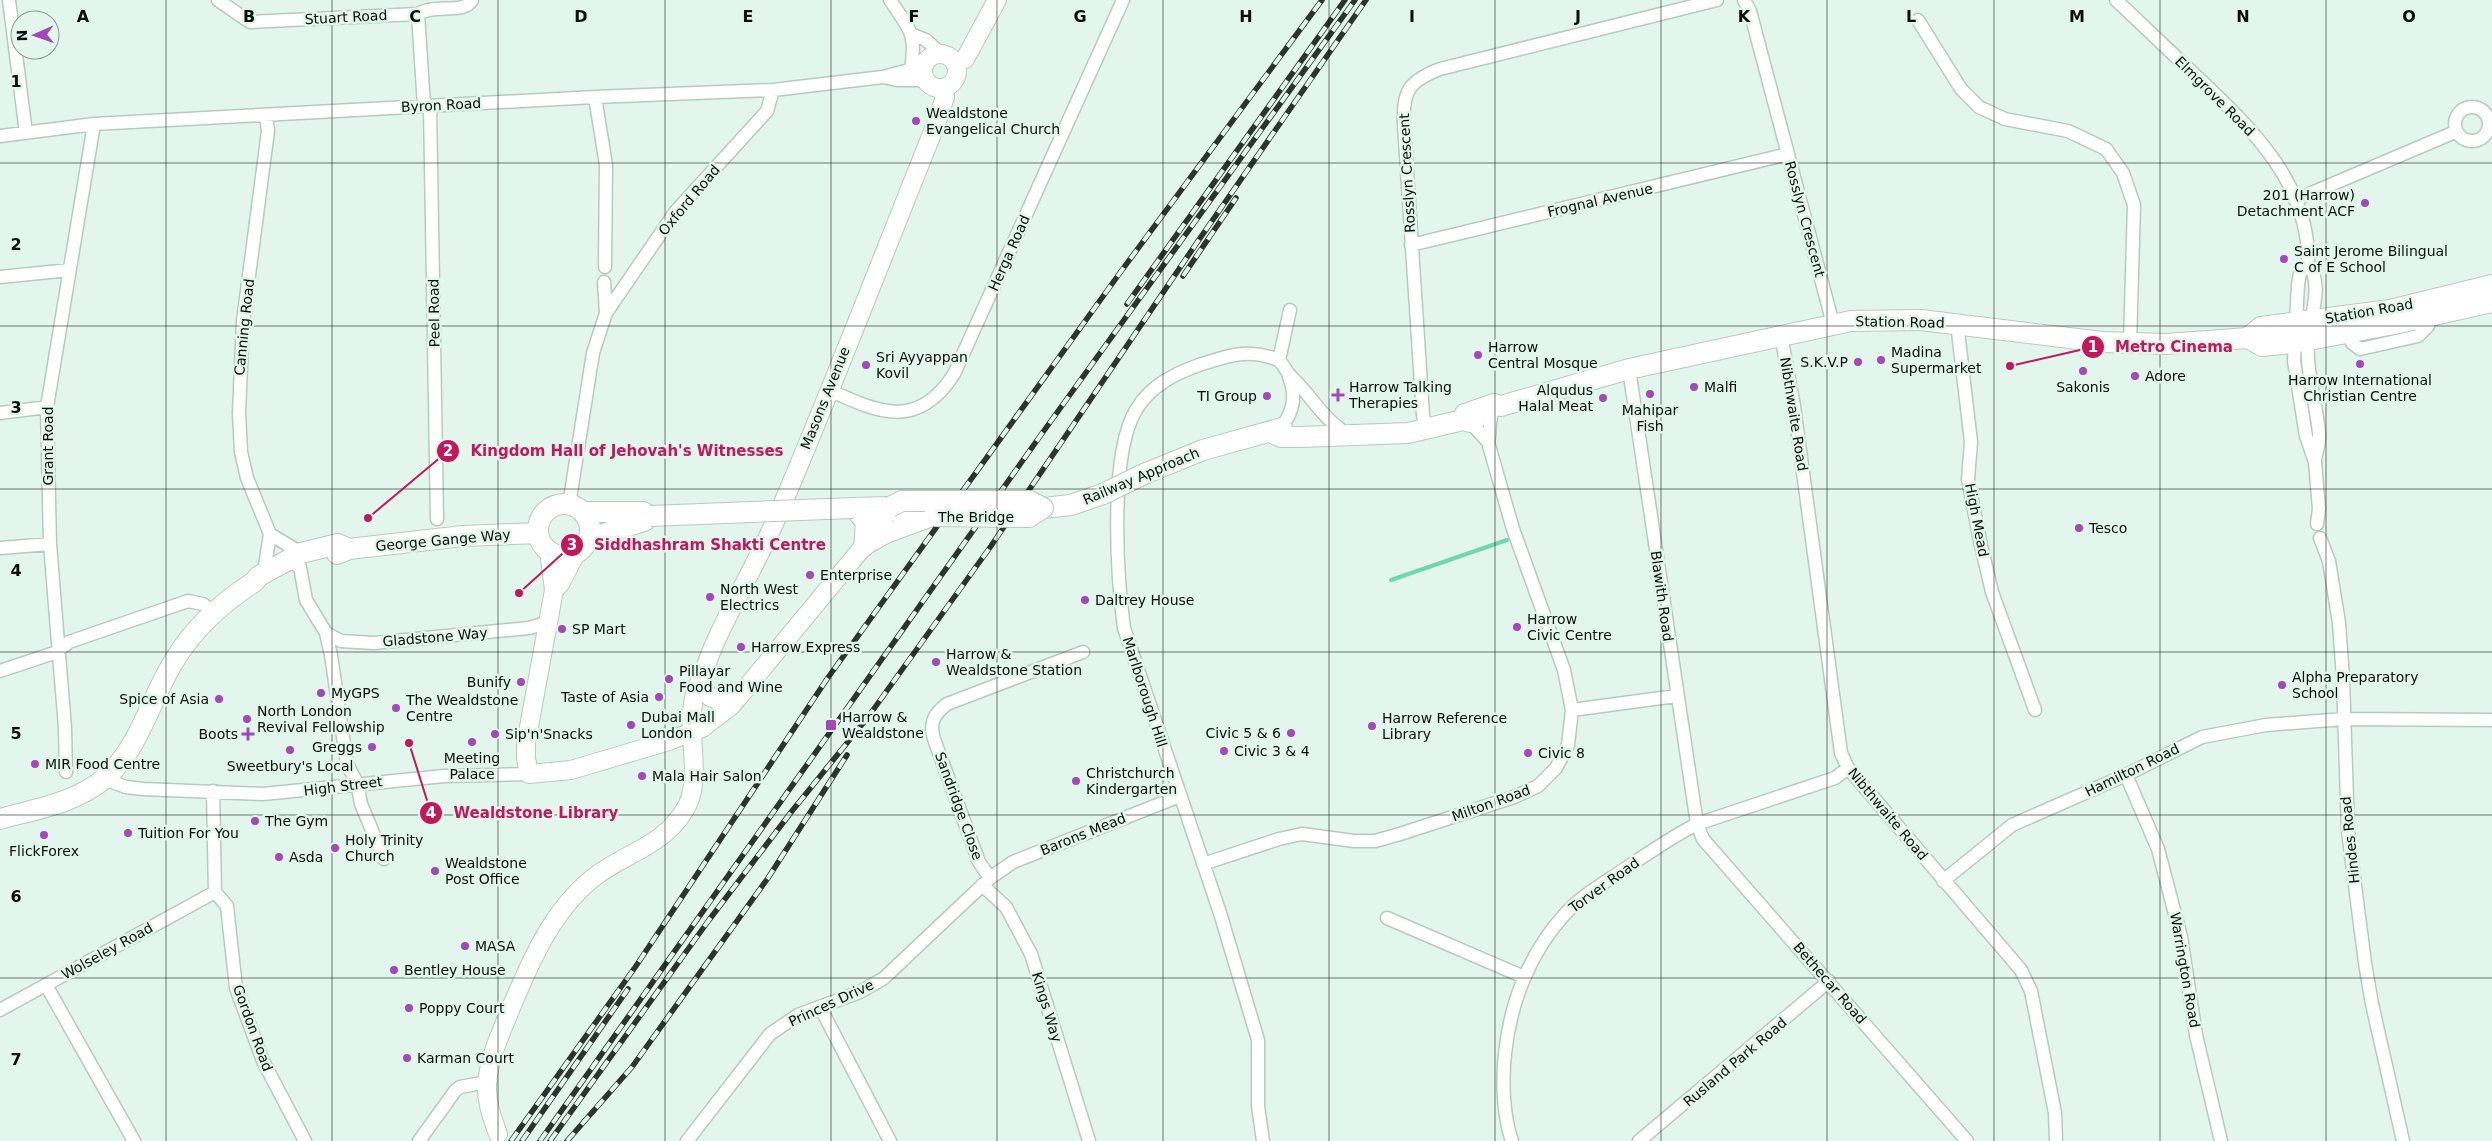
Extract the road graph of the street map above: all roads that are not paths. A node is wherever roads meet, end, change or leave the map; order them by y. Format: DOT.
graph roads {
  1 [pos="9,0"];
  2 [pos="218,0"];
  3 [pos="472,0"];
  4 [pos="890,0"];
  5 [pos="997,0"];
  6 [pos="1123,0"];
  7 [pos="1717,0"];
  8 [pos="1744,0"];
  9 [pos="2116,0"];
  10 [pos="418,14"];
  11 [pos="1918,20"];
  12 [pos="913,35"];
  13 [pos="948,58"];
  14 [pos="920,71"];
  15 [pos="883,77"];
  16 [pos="944,88"];
  17 [pos="773,90"];
  18 [pos="595,97"];
  19 [pos="427,106"];
  20 [pos="266,115"];
  21 [pos="94,124"];
  22 [pos="2455,132"];
  23 [pos="26,133"];
  24 [pos="0,136"];
  25 [pos="1788,154"];
  26 [pos="2295,200"];
  27 [pos="1411,245"];
  28 [pos="2308,263"];
  29 [pos="605,267"];
  30 [pos="69,270"];
  31 [pos="0,277"];
  32 [pos="604,282"];
  33 [pos="2492,285"];
  34 [pos="2492,302"];
  35 [pos="1290,310"];
  36 [pos="606,313"];
  37 [pos="1957,323"];
  38 [pos="1833,324"];
  39 [pos="2302,332"];
  40 [pos="1781,334"];
  41 [pos="2130,343"];
  42 [pos="1279,360"];
  43 [pos="1628,369"];
  44 [pos="1288,373"];
  45 [pos="829,390"];
  46 [pos="47,407"];
  47 [pos="1497,410"];
  48 [pos="0,413"];
  49 [pos="1466,421"];
  50 [pos="1339,428"];
  51 [pos="1275,430"];
  52 [pos="1426,430"];
  53 [pos="1360,434"];
  54 [pos="1488,442"];
  55 [pos="576,508"];
  56 [pos="852,508"];
  57 [pos="890,508"];
  58 [pos="1043,508"];
  59 [pos="934,516"];
  60 [pos="630,518"];
  61 [pos="437,520"];
  62 [pos="538,533"];
  63 [pos="270,534"];
  64 [pos="869,539"];
  65 [pos="50,544"];
  66 [pos="582,546"];
  67 [pos="0,548"];
  68 [pos="549,551"];
  69 [pos="296,560"];
  70 [pos="259,577"];
  71 [pos="554,590"];
  72 [pos="214,613"];
  73 [pos="546,623"];
  74 [pos="326,633"];
  75 [pos="58,652"];
  76 [pos="1084,652"];
  77 [pos="0,671"];
  78 [pos="699,684"];
  79 [pos="1676,696"];
  80 [pos="732,705"];
  81 [pos="1572,710"];
  82 [pos="2035,710"];
  83 [pos="2344,719"];
  84 [pos="2492,720"];
  85 [pos="691,733"];
  86 [pos="1848,768"];
  87 [pos="66,772"];
  88 [pos="529,774"];
  89 [pos="2126,775"];
  90 [pos="104,779"];
  91 [pos="357,783"];
  92 [pos="213,791"];
  93 [pos="1180,796"];
  94 [pos="0,819"];
  95 [pos="1697,824"];
  96 [pos="384,860"];
  97 [pos="1203,864"];
  98 [pos="986,881"];
  99 [pos="1943,881"];
  100 [pos="215,892"];
  101 [pos="1387,918"];
  102 [pos="1524,977"];
  103 [pos="1829,981"];
  104 [pos="46,985"];
  105 [pos="820,1007"];
  106 [pos="0,1010"];
  107 [pos="487,1082"];
  108 [pos="498,1134"];
  109 [pos="134,1141"];
  110 [pos="305,1141"];
  111 [pos="419,1141"];
  112 [pos="686,1141"];
  113 [pos="890,1141"];
  114 [pos="1089,1141"];
  115 [pos="1263,1141"];
  116 [pos="1512,1141"];
  117 [pos="1639,1141"];
  118 [pos="1967,1141"];
  119 [pos="2056,1141"];
  120 [pos="2221,1141"];
  121 [pos="2403,1141"];
  1 -- 23 [label="street"];
  2 -- 10 [label="street, Stuart Road"];
  3 -- 10 [label="street, Stuart Road"];
  4 -- 12 [label="street"];
  5 -- 13 [label="street"];
  6 -- 45 [label="street, Herga Road"];
  7 -- 27 [label="street, Rosslyn Crescent"];
  8 -- 25 [label="street, Rosslyn Crescent"];
  9 -- 26 [label="street, Elmgrove Road"];
  10 -- 19 [label="street"];
  11 -- 41 [label="street"];
  12 -- 13 [label="street"];
  12 -- 14 [label="street"];
  13 -- 14 [label="street"];
  13 -- 16 [label="street"];
  14 -- 15 [label="street, Byron Road"];
  14 -- 15 [label="street, Byron Road"];
  14 -- 16 [label="street"];
  15 -- 17 [label="street, Byron Road"];
  16 -- 45 [label="street, Masons Avenue"];
  17 -- 18 [label="street, Byron Road"];
  17 -- 36 [label="street, Oxford Road"];
  18 -- 19 [label="street, Byron Road"];
  18 -- 29 [label="street"];
  19 -- 20 [label="street, Byron Road"];
  19 -- 61 [label="street, Peel Road"];
  20 -- 21 [label="street, Byron Road"];
  20 -- 63 [label="street, Canning Road"];
  21 -- 23 [label="street, Byron Road"];
  21 -- 30 [label="street, Grant Road"];
  22 -- 26 [label="street"];
  23 -- 24 [label="street, Byron Road"];
  25 -- 27 [label="street, Frognal Avenue"];
  25 -- 38 [label="street, Rosslyn Crescent"];
  26 -- 28 [label="street, Elmgrove Road"];
  27 -- 52 [label="street, Rosslyn Crescent"];
  28 -- 39 [label="street, Elmgrove Road"];
  28 -- 39 [label="street, Elmgrove Road"];
  30 -- 31 [label="street"];
  30 -- 46 [label="street, Grant Road"];
  32 -- 36 [label="street"];
  33 -- 39 [label="main road, Station Road"];
  34 -- 39 [label="main road, Station Road"];
  35 -- 42 [label="street"];
  36 -- 55 [label="street"];
  37 -- 38 [label="main road, Station Road"];
  37 -- 41 [label="main road, Station Road"];
  37 -- 82 [label="street, High Mead"];
  38 -- 40 [label="main road, Station Road"];
  39 -- 41 [label="main road, Station Road"];
  39 -- 83 [label="street, Hindes Road"];
  40 -- 43 [label="main road, Station Road"];
  40 -- 86 [label="street, Nibthwaite Road"];
  42 -- 44 [label="street"];
  42 -- 93 [label="street, Marlborough Hill"];
  43 -- 47 [label="main road, Station Road"];
  43 -- 79 [label="street, Blawith Road"];
  44 -- 50 [label="street"];
  44 -- 51 [label="street"];
  45 -- 78 [label="street, Masons Avenue"];
  46 -- 48 [label="street"];
  46 -- 65 [label="street, Grant Road"];
  47 -- 49 [label="main road, Station Road"];
  47 -- 54 [label="street, Milton Road"];
  49 -- 52 [label="main road, Station Road"];
  49 -- 54 [label="street, Milton Road"];
  50 -- 51 [label="main road, Station Road"];
  50 -- 53 [label="main road, Station Road"];
  51 -- 53 [label="main road, Station Road"];
  51 -- 58 [label="main road, Railway Approach, bridge"];
  52 -- 53 [label="main road, Station Road"];
  54 -- 81 [label="street, Milton Road"];
  55 -- 60 [label="main road"];
  55 -- 62 [label="main road"];
  55 -- 66 [label="main road"];
  56 -- 57 [label="main road"];
  56 -- 60 [label="main road, bridge"];
  56 -- 64 [label="street"];
  57 -- 58 [label="main road, The Bridge, bridge"];
  57 -- 59 [label="main road"];
  57 -- 64 [label="main road"];
  58 -- 59 [label="main road, The Bridge, bridge"];
  59 -- 64 [label="street, The Bridge"];
  60 -- 66 [label="main road"];
  62 -- 68 [label="main road"];
  62 -- 69 [label="main road, George Gange Way"];
  63 -- 69 [label="street"];
  63 -- 70 [label="street"];
  64 -- 80 [label="street, The Bridge"];
  65 -- 67 [label="street"];
  65 -- 75 [label="street, Grant Road"];
  66 -- 68 [label="main road"];
  66 -- 71 [label="street"];
  68 -- 71 [label="street"];
  69 -- 70 [label="main road, George Gange Way"];
  69 -- 74 [label="street"];
  70 -- 72 [label="main road, George Gange Way"];
  71 -- 73 [label="street"];
  72 -- 75 [label="street"];
  72 -- 90 [label="main road, George Gange Way"];
  73 -- 74 [label="street, Gladstone Way"];
  73 -- 88 [label="street"];
  74 -- 91 [label="street"];
  75 -- 77 [label="street"];
  75 -- 87 [label="street, Grant Road"];
  76 -- 98 [label="street, Sandridge Close"];
  78 -- 80 [label="street"];
  78 -- 85 [label="street, Masons Avenue"];
  79 -- 81 [label="street"];
  79 -- 95 [label="street, Blawith Road"];
  80 -- 85 [label="street, The Bridge"];
  81 -- 97 [label="street, Milton Road"];
  83 -- 84 [label="street, Hamilton Road"];
  83 -- 89 [label="street, Hamilton Road"];
  83 -- 121 [label="street, Hindes Road"];
  85 -- 88 [label="street, High Street"];
  85 -- 107 [label="street, Masons Avenue"];
  86 -- 95 [label="street, Torver Road"];
  86 -- 99 [label="street, Nibthwaite Road"];
  88 -- 91 [label="street, High Street"];
  89 -- 99 [label="street, Hamilton Road"];
  89 -- 120 [label="street, Warrington Road"];
  90 -- 92 [label="street, High Street"];
  90 -- 94 [label="main road"];
  91 -- 92 [label="street, High Street"];
  91 -- 96 [label="street"];
  92 -- 100 [label="street"];
  93 -- 97 [label="street, Marlborough Hill"];
  93 -- 98 [label="street, Barons Mead"];
  95 -- 102 [label="street, Torver Road"];
  95 -- 103 [label="street, Bethecar Road"];
  97 -- 115 [label="street, Marlborough Hill"];
  98 -- 105 [label="street, Princes Drive"];
  98 -- 114 [label="street, Kings Way"];
  99 -- 119 [label="street, Nibthwaite Road"];
  100 -- 104 [label="street, Wolseley Road"];
  100 -- 110 [label="street, Gordon Road"];
  101 -- 102 [label="street"];
  102 -- 116 [label="street, Torver Road"];
  103 -- 117 [label="street, Rusland Park Road"];
  103 -- 118 [label="street, Bethecar Road"];
  104 -- 106 [label="street, Wolseley Road"];
  104 -- 109 [label="street"];
  105 -- 112 [label="street, Princes Drive"];
  105 -- 113 [label="street"];
  107 -- 108 [label="street, Masons Avenue"];
  107 -- 111 [label="street"];
}
